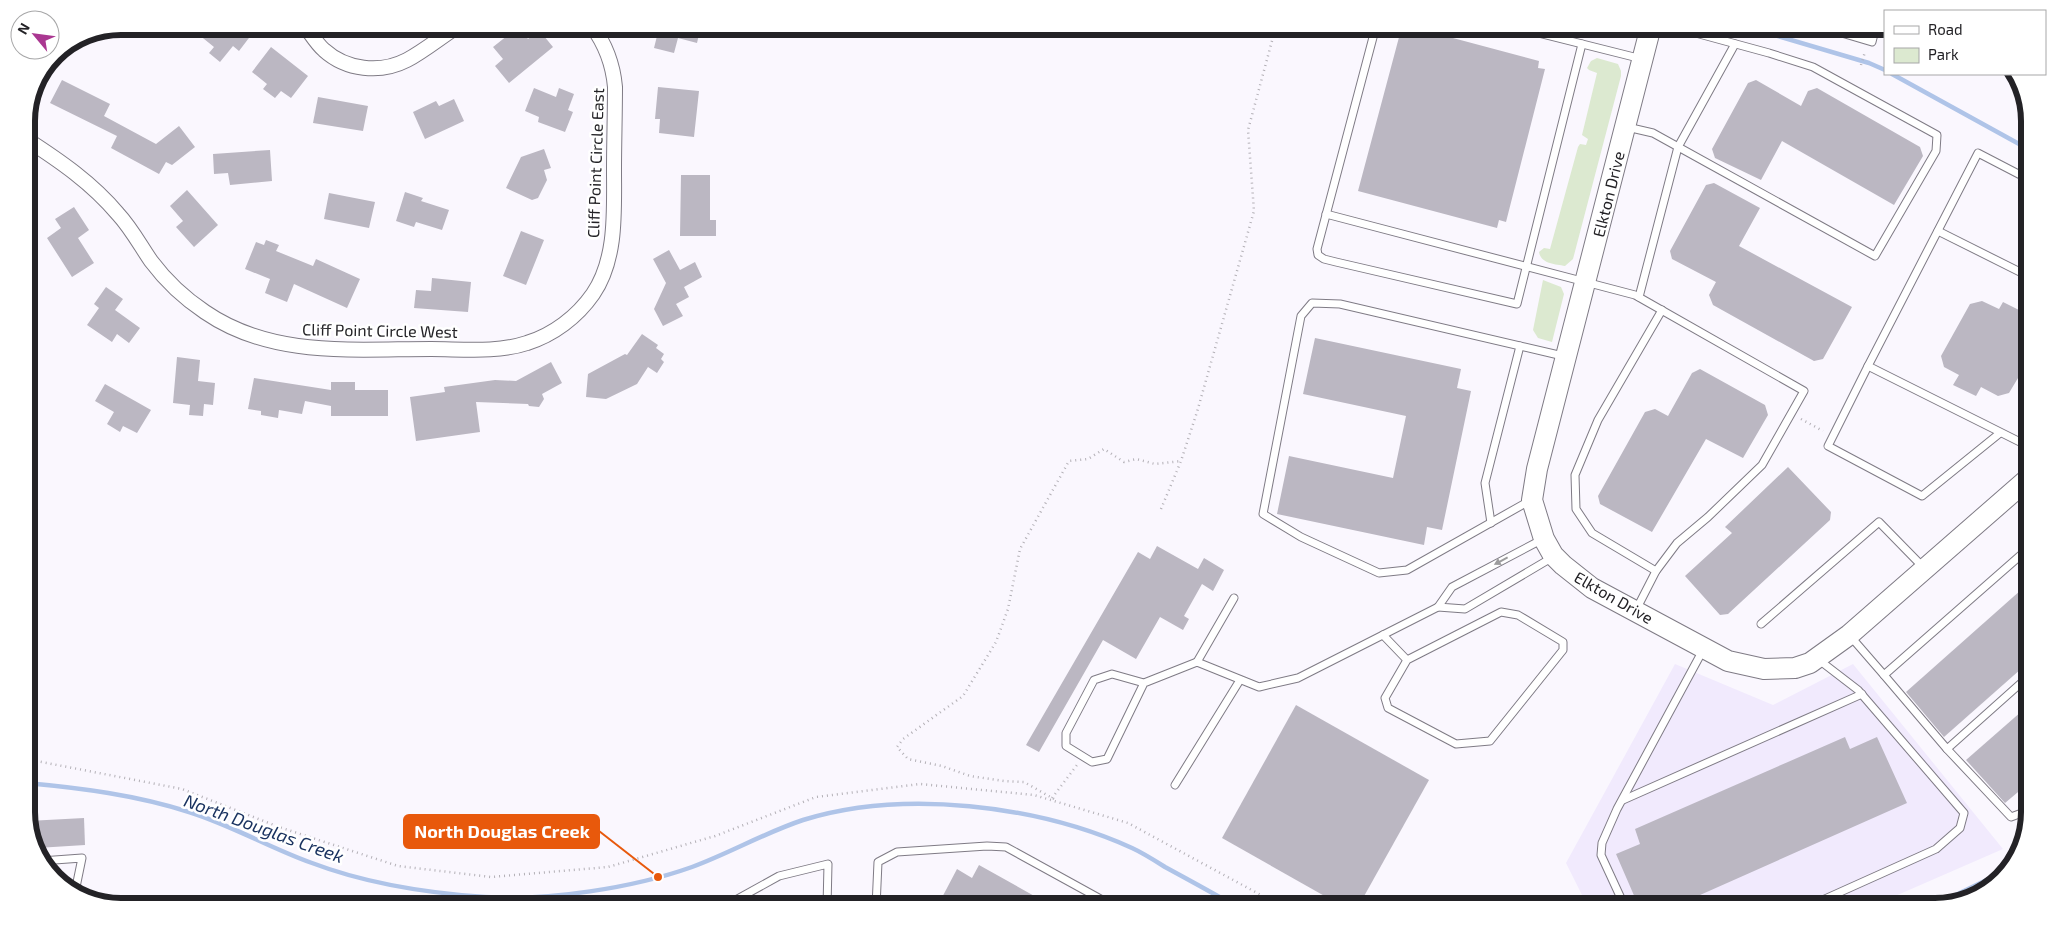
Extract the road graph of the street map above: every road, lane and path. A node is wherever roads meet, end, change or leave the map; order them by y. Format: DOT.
graph roads {
  1 [pos="312,35"];
  2 [pos="444,35"];
  3 [pos="597,35"];
  4 [pos="1274,35"];
  5 [pos="1374,35"];
  6 [pos="1546,35"];
  7 [pos="1649,35"];
  8 [pos="1702,35"];
  9 [pos="1848,35"];
  10 [pos="1874,35"];
  11 [pos="1582,44"];
  12 [pos="1735,44"];
  13 [pos="1642,59"];
  14 [pos="1862,59"];
  15 [pos="1860,65"];
  16 [pos="1625,127"];
  17 [pos="35,145"];
  18 [pos="1678,147"];
  19 [pos="2021,175"];
  20 [pos="1326,214"];
  21 [pos="1938,231"];
  22 [pos="1527,266"];
  23 [pos="2021,272"];
  24 [pos="1585,283"];
  25 [pos="1639,297"];
  26 [pos="1662,310"];
  27 [pos="541,338"];
  28 [pos="1520,346"];
  29 [pos="1566,357"];
  30 [pos="1868,366"];
  31 [pos="1791,414"];
  32 [pos="2000,434"];
  33 [pos="1833,436"];
  34 [pos="2021,444"];
  35 [pos="1182,461"];
  36 [pos="2021,485"];
  37 [pos="1532,500"];
  38 [pos="1161,509"];
  39 [pos="1490,523"];
  40 [pos="1544,539"];
  41 [pos="2021,554"];
  42 [pos="1554,556"];
  43 [pos="1925,569"];
  44 [pos="1656,571"];
  45 [pos="1234,598"];
  46 [pos="1438,607"];
  47 [pos="1636,611"];
  48 [pos="1761,624"];
  49 [pos="1383,635"];
  50 [pos="1849,635"];
  51 [pos="1704,648"];
  52 [pos="1817,658"];
  53 [pos="1407,660"];
  54 [pos="1197,662"];
  55 [pos="1884,675"];
  56 [pos="1240,680"];
  57 [pos="1144,684"];
  58 [pos="2021,684"];
  59 [pos="1862,694"];
  60 [pos="1947,749"];
  61 [pos="1084,757"];
  62 [pos="35,761"];
  63 [pos="1175,785"];
  64 [pos="1051,799"];
  65 [pos="1622,800"];
  66 [pos="2021,813"];
  67 [pos="50,860"];
  68 [pos="76,885"];
  69 [pos="739,898"];
  70 [pos="827,898"];
  71 [pos="876,898"];
  72 [pos="1099,898"];
  73 [pos="1266,898"];
  74 [pos="1621,898"];
  75 [pos="1827,898"];
  1 -- 2 [label="street"];
  3 -- 27 [label="street, Cliff Point Circle East"];
  4 -- 35 [label="path"];
  5 -- 20 [label="lane"];
  6 -- 11 [label="lane"];
  7 -- 13 [label="street, Elkton Drive"];
  8 -- 12 [label="lane"];
  9 -- 10 [label="lane"];
  11 -- 13 [label="lane"];
  11 -- 22 [label="lane"];
  12 -- 18 [label="lane"];
  12 -- 18 [label="lane"];
  13 -- 16 [label="street, Elkton Drive"];
  14 -- 15 [label="path"];
  16 -- 18 [label="lane"];
  16 -- 24 [label="street, Elkton Drive"];
  17 -- 27 [label="street, Cliff Point Circle West"];
  18 -- 25 [label="lane"];
  19 -- 21 [label="lane"];
  20 -- 22 [label="lane"];
  20 -- 22 [label="lane"];
  21 -- 23 [label="lane"];
  21 -- 30 [label="lane"];
  22 -- 24 [label="lane"];
  24 -- 25 [label="lane"];
  24 -- 29 [label="street, Elkton Drive"];
  25 -- 26 [label="lane"];
  26 -- 31 [label="lane"];
  26 -- 44 [label="lane"];
  28 -- 29 [label="lane"];
  28 -- 39 [label="lane"];
  28 -- 39 [label="lane"];
  29 -- 37 [label="street, Elkton Drive"];
  30 -- 32 [label="lane"];
  30 -- 33 [label="lane"];
  31 -- 33 [label="path"];
  31 -- 44 [label="lane"];
  32 -- 33 [label="lane"];
  32 -- 34 [label="lane"];
  35 -- 38 [label="path"];
  35 -- 64 [label="path"];
  36 -- 43 [label="street, Elkton Drive"];
  37 -- 39 [label="lane"];
  37 -- 40 [label="street, Elkton Drive"];
  40 -- 42 [label="street, Elkton Drive"];
  40 -- 46 [label="lane, one-way"];
  41 -- 55 [label="lane"];
  42 -- 46 [label="lane"];
  42 -- 47 [label="street, Elkton Drive"];
  43 -- 48 [label="lane"];
  43 -- 50 [label="street, Elkton Drive"];
  44 -- 47 [label="lane"];
  45 -- 54 [label="lane"];
  46 -- 49 [label="lane"];
  47 -- 51 [label="street, Elkton Drive"];
  49 -- 53 [label="lane"];
  49 -- 56 [label="lane"];
  50 -- 52 [label="street, Elkton Drive"];
  50 -- 55 [label="lane"];
  51 -- 52 [label="street, Elkton Drive"];
  51 -- 65 [label="lane"];
  52 -- 59 [label="lane"];
  53 -- 53 [label="lane"];
  54 -- 56 [label="lane"];
  54 -- 57 [label="lane"];
  55 -- 60 [label="lane"];
  56 -- 63 [label="lane"];
  57 -- 61 [label="lane"];
  57 -- 61 [label="lane"];
  58 -- 60 [label="lane"];
  59 -- 65 [label="lane"];
  59 -- 75 [label="lane"];
  60 -- 66 [label="lane"];
  61 -- 64 [label="path"];
  62 -- 64 [label="path"];
  64 -- 73 [label="path"];
  65 -- 74 [label="lane"];
  67 -- 68 [label="lane"];
  69 -- 70 [label="lane"];
  71 -- 72 [label="lane"];
}
